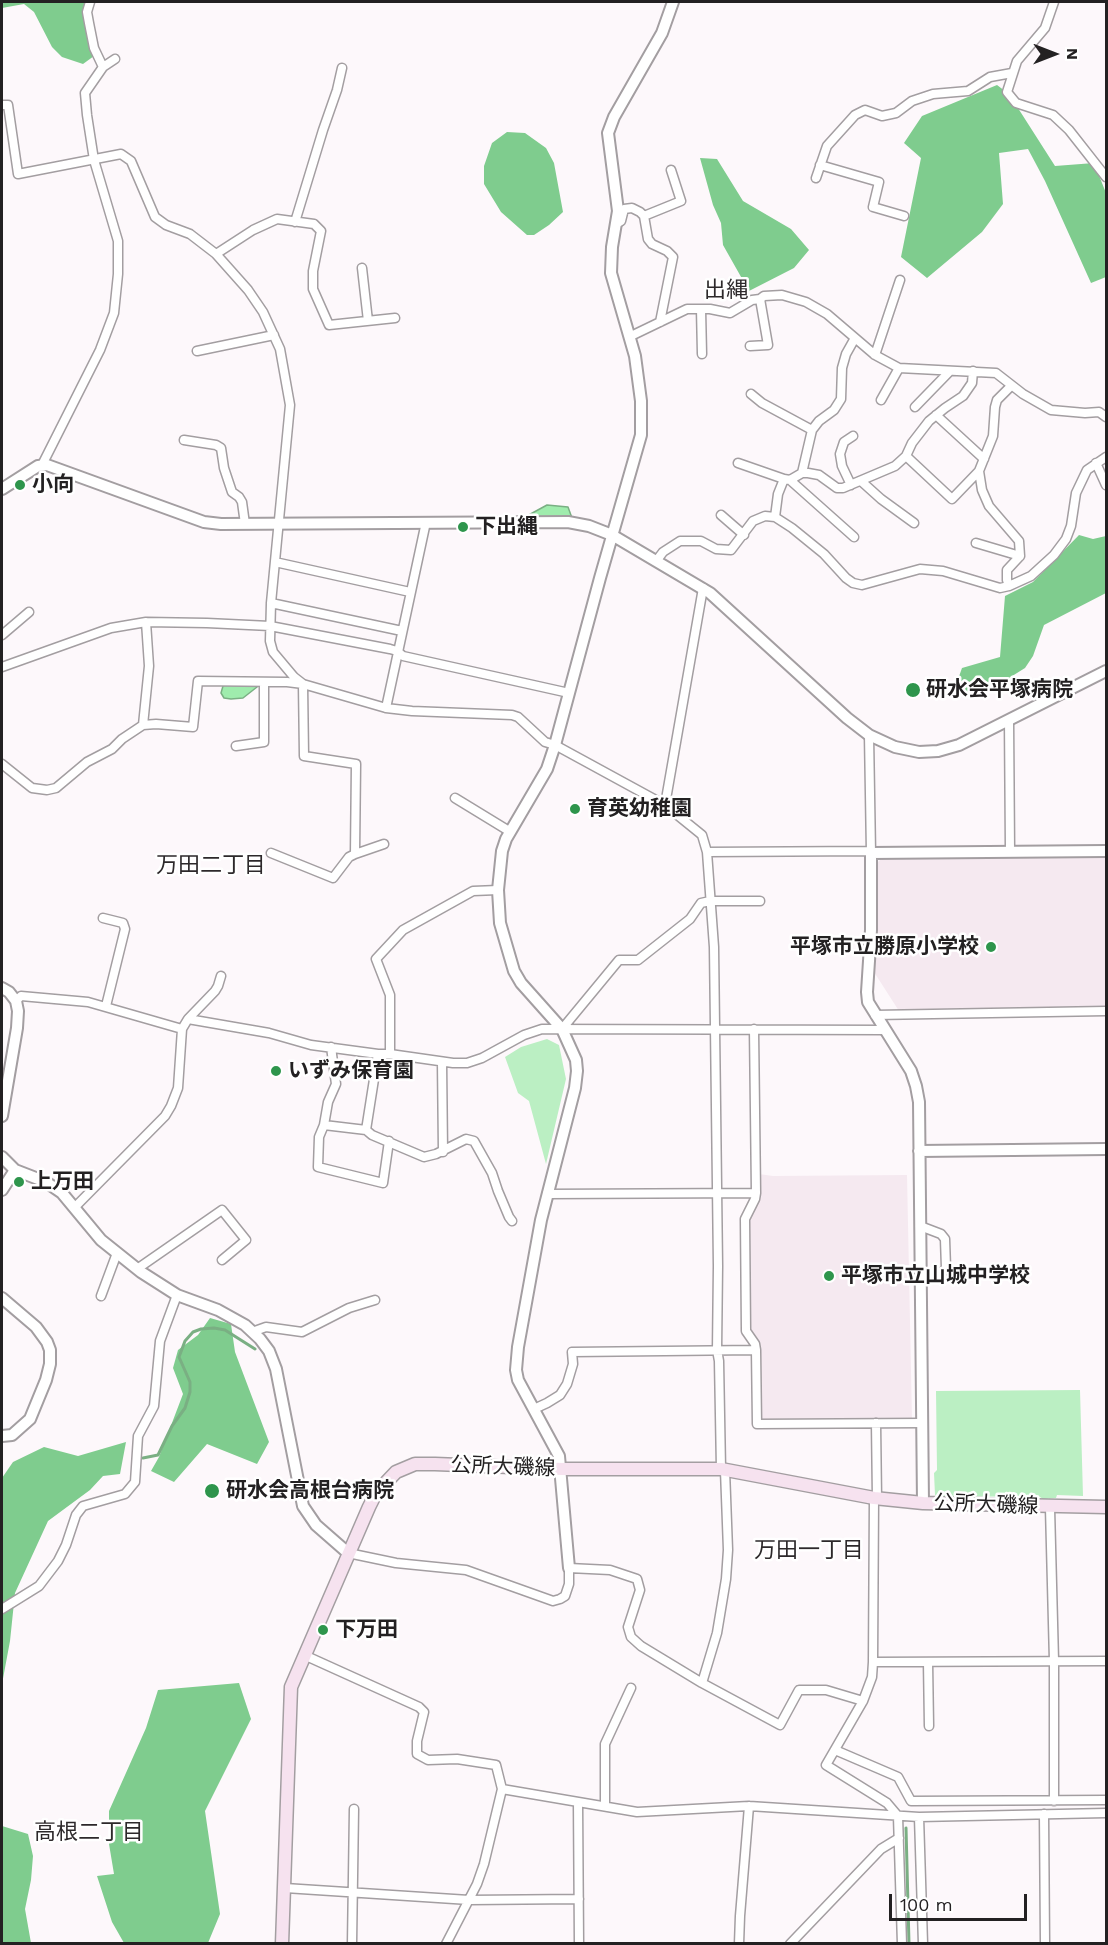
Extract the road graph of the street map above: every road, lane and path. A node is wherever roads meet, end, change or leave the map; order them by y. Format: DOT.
graph roads {
  1 [pos="90,2"];
  2 [pos="673,2"];
  3 [pos="1054,2"];
  4 [pos="116,59"];
  5 [pos="103,67"];
  6 [pos="342,68"];
  7 [pos="1012,73"];
  8 [pos="2,105"];
  9 [pos="94,160"];
  10 [pos="820,165"];
  11 [pos="671,170"];
  12 [pos="1107,177"];
  13 [pos="816,178"];
  14 [pos="644,216"];
  15 [pos="904,216"];
  16 [pos="295,222"];
  17 [pos="616,224"];
  18 [pos="216,254"];
  19 [pos="362,267"];
  20 [pos="900,280"];
  21 [pos="760,299"];
  22 [pos="702,309"];
  23 [pos="395,318"];
  24 [pos="368,321"];
  25 [pos="660,322"];
  26 [pos="274,335"];
  27 [pos="631,336"];
  28 [pos="855,338"];
  29 [pos="750,346"];
  30 [pos="197,351"];
  31 [pos="702,354"];
  32 [pos="875,355"];
  33 [pos="899,368"];
  34 [pos="950,371"];
  35 [pos="973,371"];
  36 [pos="1011,386"];
  37 [pos="751,394"];
  38 [pos="881,400"];
  39 [pos="915,406"];
  40 [pos="936,415"];
  41 [pos="1107,417"];
  42 [pos="812,430"];
  43 [pos="854,436"];
  44 [pos="184,440"];
  45 [pos="906,456"];
  46 [pos="1107,457"];
  47 [pos="984,459"];
  48 [pos="738,463"];
  49 [pos="1096,463"];
  50 [pos="42,465"];
  51 [pos="979,471"];
  52 [pos="802,473"];
  53 [pos="787,480"];
  54 [pos="861,481"];
  55 [pos="1107,484"];
  56 [pos="851,485"];
  57 [pos="2,489"];
  58 [pos="721,515"];
  59 [pos="775,517"];
  60 [pos="426,522"];
  61 [pos="914,523"];
  62 [pos="245,524"];
  63 [pos="280,524"];
  64 [pos="612,535"];
  65 [pos="744,535"];
  66 [pos="854,537"];
  67 [pos="975,543"];
  68 [pos="1020,556"];
  69 [pos="657,560"];
  70 [pos="275,562"];
  71 [pos="1009,586"];
  72 [pos="703,588"];
  73 [pos="410,592"];
  74 [pos="272,603"];
  75 [pos="29,612"];
  76 [pos="146,622"];
  77 [pos="270,626"];
  78 [pos="402,631"];
  79 [pos="2,634"];
  80 [pos="397,651"];
  81 [pos="2,667"];
  82 [pos="1107,671"];
  83 [pos="264,681"];
  84 [pos="303,684"];
  85 [pos="569,693"];
  86 [pos="386,708"];
  87 [pos="1009,720"];
  88 [pos="143,725"];
  89 [pos="869,735"];
  90 [pos="555,745"];
  91 [pos="236,746"];
  92 [pos="2,764"];
  93 [pos="454,798"];
  94 [pos="665,805"];
  95 [pos="509,831"];
  96 [pos="384,844"];
  97 [pos="1010,851"];
  98 [pos="1107,851"];
  99 [pos="707,852"];
  100 [pos="871,852"];
  101 [pos="271,853"];
  102 [pos="355,854"];
  103 [pos="498,890"];
  104 [pos="710,901"];
  105 [pos="760,901"];
  106 [pos="103,918"];
  107 [pos="221,976"];
  108 [pos="2,988"];
  109 [pos="16,1000"];
  110 [pos="106,1006"];
  111 [pos="1107,1011"];
  112 [pos="875,1015"];
  113 [pos="188,1019"];
  114 [pos="183,1029"];
  115 [pos="562,1029"];
  116 [pos="714,1029"];
  117 [pos="754,1029"];
  118 [pos="885,1030"];
  119 [pos="331,1047"];
  120 [pos="378,1054"];
  121 [pos="390,1054"];
  122 [pos="442,1062"];
  123 [pos="2,1116"];
  124 [pos="324,1125"];
  125 [pos="366,1130"];
  126 [pos="389,1141"];
  127 [pos="1107,1149"];
  128 [pos="919,1151"];
  129 [pos="443,1152"];
  130 [pos="2,1157"];
  131 [pos="15,1170"];
  132 [pos="2,1190"];
  133 [pos="717,1193"];
  134 [pos="756,1193"];
  135 [pos="547,1194"];
  136 [pos="75,1207"];
  137 [pos="512,1221"];
  138 [pos="920,1226"];
  139 [pos="117,1253"];
  140 [pos="222,1260"];
  141 [pos="137,1269"];
  142 [pos="921,1278"];
  143 [pos="177,1295"];
  144 [pos="102,1296"];
  145 [pos="2,1299"];
  146 [pos="375,1300"];
  147 [pos="252,1332"];
  148 [pos="717,1350"];
  149 [pos="756,1350"];
  150 [pos="534,1409"];
  151 [pos="876,1423"];
  152 [pos="922,1423"];
  153 [pos="2,1436"];
  154 [pos="562,1469"];
  155 [pos="723,1470"];
  156 [pos="875,1498"];
  157 [pos="923,1503"];
  158 [pos="1050,1508"];
  159 [pos="1107,1508"];
  160 [pos="348,1552"];
  161 [pos="569,1568"];
  162 [pos="2,1609"];
  163 [pos="304,1655"];
  164 [pos="1107,1660"];
  165 [pos="1054,1661"];
  166 [pos="873,1662"];
  167 [pos="928,1662"];
  168 [pos="702,1683"];
  169 [pos="631,1688"];
  170 [pos="863,1701"];
  171 [pos="929,1726"];
  172 [pos="835,1750"];
  173 [pos="502,1789"];
  174 [pos="1107,1800"];
  175 [pos="1054,1801"];
  176 [pos="578,1802"];
  177 [pos="605,1806"];
  178 [pos="749,1806"];
  179 [pos="354,1809"];
  180 [pos="1107,1813"];
  181 [pos="1044,1814"];
  182 [pos="898,1816"];
  183 [pos="919,1817"];
  184 [pos="899,1838"];
  185 [pos="285,1888"];
  186 [pos="354,1892"];
  187 [pos="579,1899"];
  188 [pos="469,1900"];
  189 [pos="282,1944"];
  190 [pos="352,1944"];
  191 [pos="446,1944"];
  192 [pos="579,1944"];
  193 [pos="739,1944"];
  194 [pos="790,1944"];
  195 [pos="902,1944"];
  196 [pos="923,1944"];
  197 [pos="1045,1944"];
  1 -- 5 [label="street"];
  2 -- 17 [label="street"];
  3 -- 7 [label="street"];
  4 -- 5 [label="street"];
  5 -- 9 [label="street"];
  6 -- 16 [label="street"];
  7 -- 10 [label="street"];
  7 -- 12 [label="street"];
  8 -- 9 [label="street"];
  9 -- 18 [label="street"];
  9 -- 50 [label="street"];
  10 -- 13 [label="street"];
  10 -- 15 [label="street"];
  11 -- 14 [label="street"];
  14 -- 17 [label="street"];
  14 -- 25 [label="street"];
  16 -- 18 [label="street"];
  16 -- 24 [label="street"];
  17 -- 27 [label="street"];
  18 -- 26 [label="street"];
  19 -- 24 [label="street"];
  20 -- 32 [label="street"];
  21 -- 22 [label="street"];
  21 -- 28 [label="street"];
  21 -- 29 [label="street"];
  22 -- 25 [label="street"];
  22 -- 31 [label="street"];
  23 -- 24 [label="street"];
  25 -- 27 [label="street"];
  26 -- 30 [label="street"];
  26 -- 63 [label="street"];
  27 -- 64 [label="street"];
  28 -- 32 [label="street"];
  28 -- 42 [label="street"];
  32 -- 33 [label="street"];
  33 -- 34 [label="street"];
  33 -- 38 [label="street"];
  34 -- 35 [label="street"];
  34 -- 39 [label="street"];
  35 -- 36 [label="street"];
  35 -- 40 [label="street"];
  36 -- 41 [label="street"];
  36 -- 47 [label="street"];
  37 -- 42 [label="street"];
  40 -- 45 [label="street"];
  40 -- 47 [label="street"];
  42 -- 52 [label="street"];
  43 -- 56 [label="street"];
  44 -- 62 [label="street"];
  45 -- 51 [label="street"];
  45 -- 54 [label="street"];
  46 -- 49 [label="street"];
  47 -- 51 [label="street"];
  48 -- 53 [label="street"];
  49 -- 55 [label="street"];
  49 -- 71 [label="street"];
  50 -- 57 [label="street"];
  50 -- 62 [label="street"];
  51 -- 68 [label="street"];
  52 -- 53 [label="street"];
  52 -- 56 [label="street"];
  53 -- 59 [label="street"];
  53 -- 66 [label="street"];
  54 -- 56 [label="street"];
  54 -- 61 [label="street"];
  58 -- 65 [label="street"];
  59 -- 65 [label="street"];
  59 -- 71 [label="street"];
  60 -- 63 [label="street"];
  60 -- 64 [label="street"];
  60 -- 73 [label="street"];
  62 -- 63 [label="street"];
  63 -- 70 [label="street"];
  64 -- 69 [label="street"];
  64 -- 85 [label="street"];
  65 -- 69 [label="street"];
  67 -- 68 [label="street"];
  68 -- 71 [label="street"];
  69 -- 72 [label="street"];
  70 -- 73 [label="street"];
  70 -- 74 [label="street"];
  72 -- 89 [label="street"];
  72 -- 94 [label="street"];
  73 -- 78 [label="street"];
  74 -- 77 [label="street"];
  74 -- 78 [label="street"];
  75 -- 79 [label="street"];
  76 -- 77 [label="street"];
  76 -- 81 [label="street"];
  76 -- 88 [label="street"];
  77 -- 80 [label="street"];
  77 -- 84 [label="street"];
  78 -- 80 [label="street"];
  80 -- 85 [label="street"];
  80 -- 86 [label="street"];
  82 -- 87 [label="street"];
  83 -- 84 [label="street"];
  83 -- 88 [label="street"];
  83 -- 91 [label="street"];
  84 -- 86 [label="street"];
  84 -- 102 [label="street"];
  85 -- 90 [label="street"];
  86 -- 90 [label="street"];
  87 -- 89 [label="street"];
  87 -- 97 [label="street"];
  88 -- 92 [label="street"];
  89 -- 100 [label="street"];
  90 -- 94 [label="street"];
  90 -- 95 [label="street"];
  93 -- 95 [label="street"];
  94 -- 99 [label="street"];
  95 -- 103 [label="street"];
  96 -- 102 [label="street"];
  97 -- 98 [label="street"];
  97 -- 100 [label="street"];
  99 -- 100 [label="street"];
  99 -- 104 [label="street"];
  100 -- 112 [label="street"];
  101 -- 102 [label="street"];
  103 -- 115 [label="street"];
  103 -- 121 [label="street"];
  104 -- 105 [label="street"];
  104 -- 115 [label="street"];
  104 -- 116 [label="street"];
  106 -- 110 [label="street"];
  107 -- 113 [label="street"];
  108 -- 109 [label="street"];
  109 -- 110 [label="street"];
  109 -- 123 [label="street"];
  110 -- 114 [label="street"];
  111 -- 112 [label="street"];
  112 -- 118 [label="street"];
  113 -- 114 [label="street"];
  113 -- 119 [label="street"];
  114 -- 136 [label="street"];
  115 -- 116 [label="street"];
  115 -- 122 [label="street"];
  115 -- 135 [label="street"];
  116 -- 117 [label="street"];
  116 -- 133 [label="street"];
  117 -- 118 [label="street"];
  117 -- 134 [label="street"];
  118 -- 128 [label="street"];
  119 -- 120 [label="street"];
  119 -- 124 [label="street"];
  120 -- 121 [label="street"];
  120 -- 125 [label="street"];
  121 -- 122 [label="street"];
  122 -- 129 [label="street"];
  124 -- 125 [label="street"];
  124 -- 126 [label="street"];
  125 -- 126 [label="street"];
  126 -- 129 [label="street"];
  127 -- 128 [label="street"];
  128 -- 138 [label="street"];
  129 -- 137 [label="street"];
  130 -- 131 [label="street"];
  131 -- 132 [label="street"];
  131 -- 136 [label="street"];
  133 -- 134 [label="street"];
  133 -- 135 [label="street"];
  133 -- 148 [label="street"];
  134 -- 149 [label="street"];
  135 -- 150 [label="street"];
  136 -- 139 [label="street"];
  138 -- 142 [label="street"];
  138 -- 142 [label="street"];
  139 -- 141 [label="street"];
  139 -- 144 [label="street"];
  140 -- 141 [label="street"];
  141 -- 143 [label="street"];
  142 -- 152 [label="street"];
  143 -- 147 [label="street"];
  143 -- 162 [label="street"];
  145 -- 153 [label="street"];
  146 -- 147 [label="street"];
  147 -- 160 [label="street"];
  148 -- 149 [label="street"];
  148 -- 150 [label="street"];
  148 -- 155 [label="street"];
  149 -- 151 [label="street"];
  150 -- 154 [label="street"];
  151 -- 152 [label="street"];
  151 -- 156 [label="street"];
  152 -- 157 [label="street"];
  154 -- 155 [label="main road, 公所大磯線"];
  154 -- 160 [label="main road, 公所大磯線"];
  154 -- 161 [label="street"];
  155 -- 156 [label="main road, 公所大磯線"];
  155 -- 168 [label="street"];
  156 -- 157 [label="main road, 公所大磯線"];
  156 -- 166 [label="street"];
  157 -- 158 [label="main road, 公所大磯線"];
  158 -- 159 [label="main road, 公所大磯線"];
  158 -- 165 [label="street"];
  160 -- 161 [label="street"];
  160 -- 163 [label="main road, 公所大磯線"];
  161 -- 168 [label="street"];
  163 -- 173 [label="street"];
  163 -- 185 [label="main road, 公所大磯線"];
  164 -- 165 [label="street"];
  165 -- 167 [label="street"];
  165 -- 175 [label="street"];
  166 -- 167 [label="street"];
  166 -- 170 [label="street"];
  167 -- 171 [label="street"];
  168 -- 170 [label="street"];
  169 -- 177 [label="street"];
  170 -- 172 [label="street"];
  172 -- 175 [label="street"];
  172 -- 182 [label="street"];
  173 -- 176 [label="street"];
  173 -- 188 [label="street"];
  174 -- 175 [label="street"];
  176 -- 177 [label="street"];
  176 -- 187 [label="street"];
  177 -- 178 [label="street"];
  178 -- 182 [label="street"];
  178 -- 193 [label="street"];
  179 -- 186 [label="street"];
  180 -- 181 [label="street"];
  181 -- 183 [label="street"];
  181 -- 197 [label="street"];
  182 -- 183 [label="street"];
  182 -- 184 [label="street"];
  183 -- 196 [label="street"];
  184 -- 194 [label="street"];
  184 -- 195 [label="street"];
  185 -- 186 [label="street"];
  185 -- 189 [label="main road, 公所大磯線"];
  186 -- 188 [label="street"];
  186 -- 190 [label="street"];
  187 -- 188 [label="street"];
  187 -- 192 [label="street"];
  188 -- 191 [label="street"];
}
